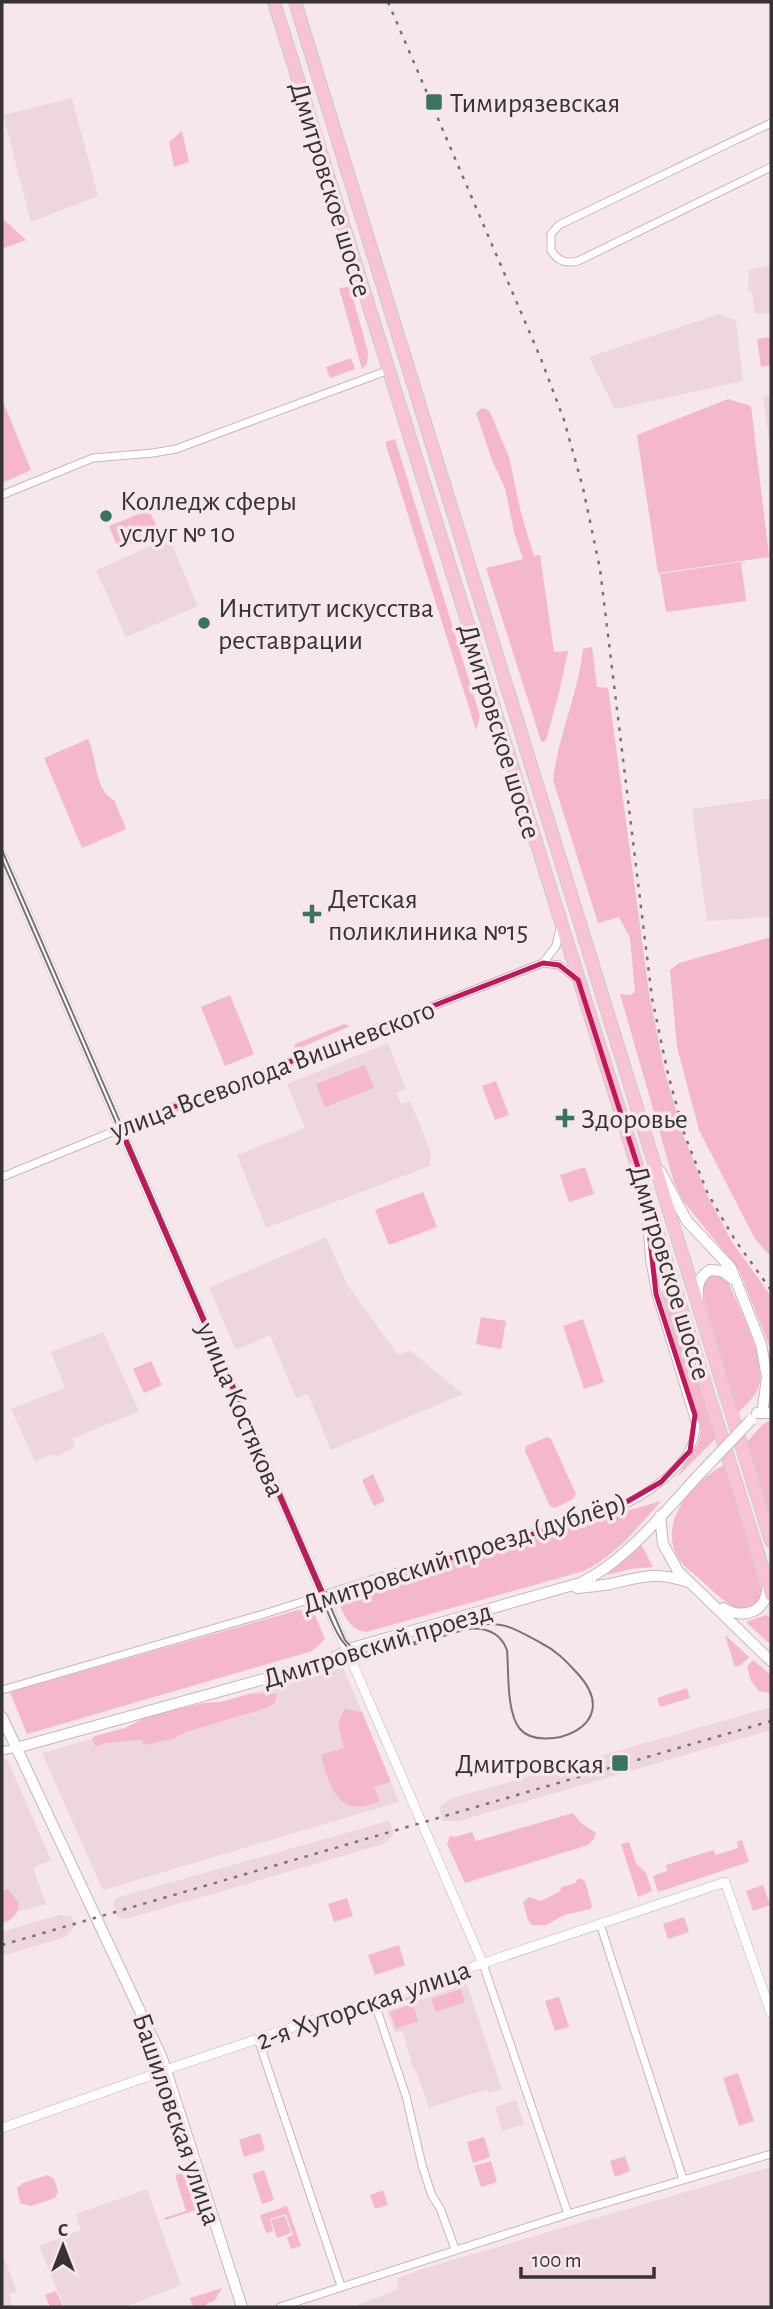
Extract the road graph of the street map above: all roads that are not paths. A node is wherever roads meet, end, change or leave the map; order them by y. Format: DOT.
graph roads {
  1 [pos="274,2"];
  2 [pos="295,2"];
  3 [pos="771,123"];
  4 [pos="771,168"];
  5 [pos="389,370"];
  6 [pos="2,495"];
  7 [pos="2,855"];
  8 [pos="562,930"];
  9 [pos="583,930"];
  10 [pos="543,963"];
  11 [pos="578,980"];
  12 [pos="120,1128"];
  13 [pos="654,1160"];
  14 [pos="2,1177"];
  15 [pos="644,1186"];
  16 [pos="736,1283"];
  17 [pos="701,1315"];
  18 [pos="761,1344"];
  19 [pos="771,1357"];
  20 [pos="771,1398"];
  21 [pos="760,1413"];
  22 [pos="660,1516"];
  23 [pos="771,1541"];
  24 [pos="766,1579"];
  25 [pos="690,1583"];
  26 [pos="556,1590"];
  27 [pos="323,1595"];
  28 [pos="771,1595"];
  29 [pos="709,1601"];
  30 [pos="347,1650"];
  31 [pos="771,1661"];
  32 [pos="2,1690"];
  33 [pos="2,1717"];
  34 [pos="16,1748"];
  35 [pos="2,1751"];
  36 [pos="600,1924"];
  37 [pos="483,1964"];
  38 [pos="374,2001"];
  39 [pos="771,2013"];
  40 [pos="258,2039"];
  41 [pos="167,2070"];
  42 [pos="2,2128"];
  43 [pos="771,2154"];
  44 [pos="683,2179"];
  45 [pos="568,2214"];
  46 [pos="455,2249"];
  47 [pos="341,2286"];
  48 [pos="242,2307"];
  49 [pos="280,2307"];
  1 -- 5 [label="main road, Дмитровское шоссе"];
  2 -- 9 [label="main road, Дмитровское шоссе"];
  3 -- 4 [label="street"];
  5 -- 6 [label="street"];
  5 -- 8 [label="main road, Дмитровское шоссе"];
  7 -- 12 [label="street, улица Костякова"];
  8 -- 9 [label="street"];
  8 -- 10 [label="street"];
  8 -- 11 [label="main road, Дмитровское шоссе"];
  9 -- 13 [label="main road, Дмитровское шоссе"];
  10 -- 11 [label="street"];
  10 -- 12 [label="street, улица Всеволода Вишневского"];
  11 -- 15 [label="main road, Дмитровское шоссе"];
  12 -- 14 [label="street, улица Всеволода Вишневского"];
  12 -- 27 [label="street, улица Костякова"];
  13 -- 16 [label="main road"];
  13 -- 17 [label="main road, Дмитровское шоссе"];
  15 -- 24 [label="main road, Дмитровское шоссе"];
  15 -- 27 [label="street, Дмитровский проезд (дублёр)"];
  16 -- 17 [label="main road"];
  16 -- 18 [label="main road"];
  17 -- 23 [label="main road, Дмитровское шоссе"];
  18 -- 19 [label="main road"];
  18 -- 21 [label="main road"];
  20 -- 21 [label="main road, Дмитровский проезд"];
  21 -- 22 [label="main road, Дмитровский проезд, bridge"];
  22 -- 25 [label="main road"];
  22 -- 26 [label="main road, Дмитровский проезд"];
  24 -- 28 [label="main road, Дмитровское шоссе"];
  24 -- 29 [label="main road"];
  25 -- 26 [label="main road"];
  25 -- 29 [label="main road"];
  26 -- 30 [label="main road, Дмитровский проезд"];
  27 -- 30 [label="street, улица Костякова"];
  27 -- 32 [label="street, Дмитровский проезд (дублёр)"];
  29 -- 31 [label="main road"];
  30 -- 34 [label="main road, Дмитровский проезд"];
  30 -- 37 [label="street, улица Костякова"];
  33 -- 34 [label="main road, Башиловская улица"];
  34 -- 35 [label="street, Дмитровский проезд"];
  34 -- 41 [label="main road, Башиловская улица"];
  36 -- 37 [label="street, 2-я Хуторская улица"];
  36 -- 39 [label="street, 2-я Хуторская улица"];
  36 -- 44 [label="street"];
  37 -- 38 [label="street, 2-я Хуторская улица"];
  37 -- 45 [label="street"];
  38 -- 40 [label="street, 2-я Хуторская улица"];
  38 -- 46 [label="street"];
  40 -- 41 [label="street, 2-я Хуторская улица"];
  40 -- 47 [label="street"];
  41 -- 42 [label="street, 2-я Хуторская улица"];
  41 -- 48 [label="main road, Башиловская улица"];
  43 -- 44 [label="street"];
  44 -- 45 [label="street"];
  45 -- 46 [label="street"];
  46 -- 47 [label="street"];
  47 -- 49 [label="street"];
}
